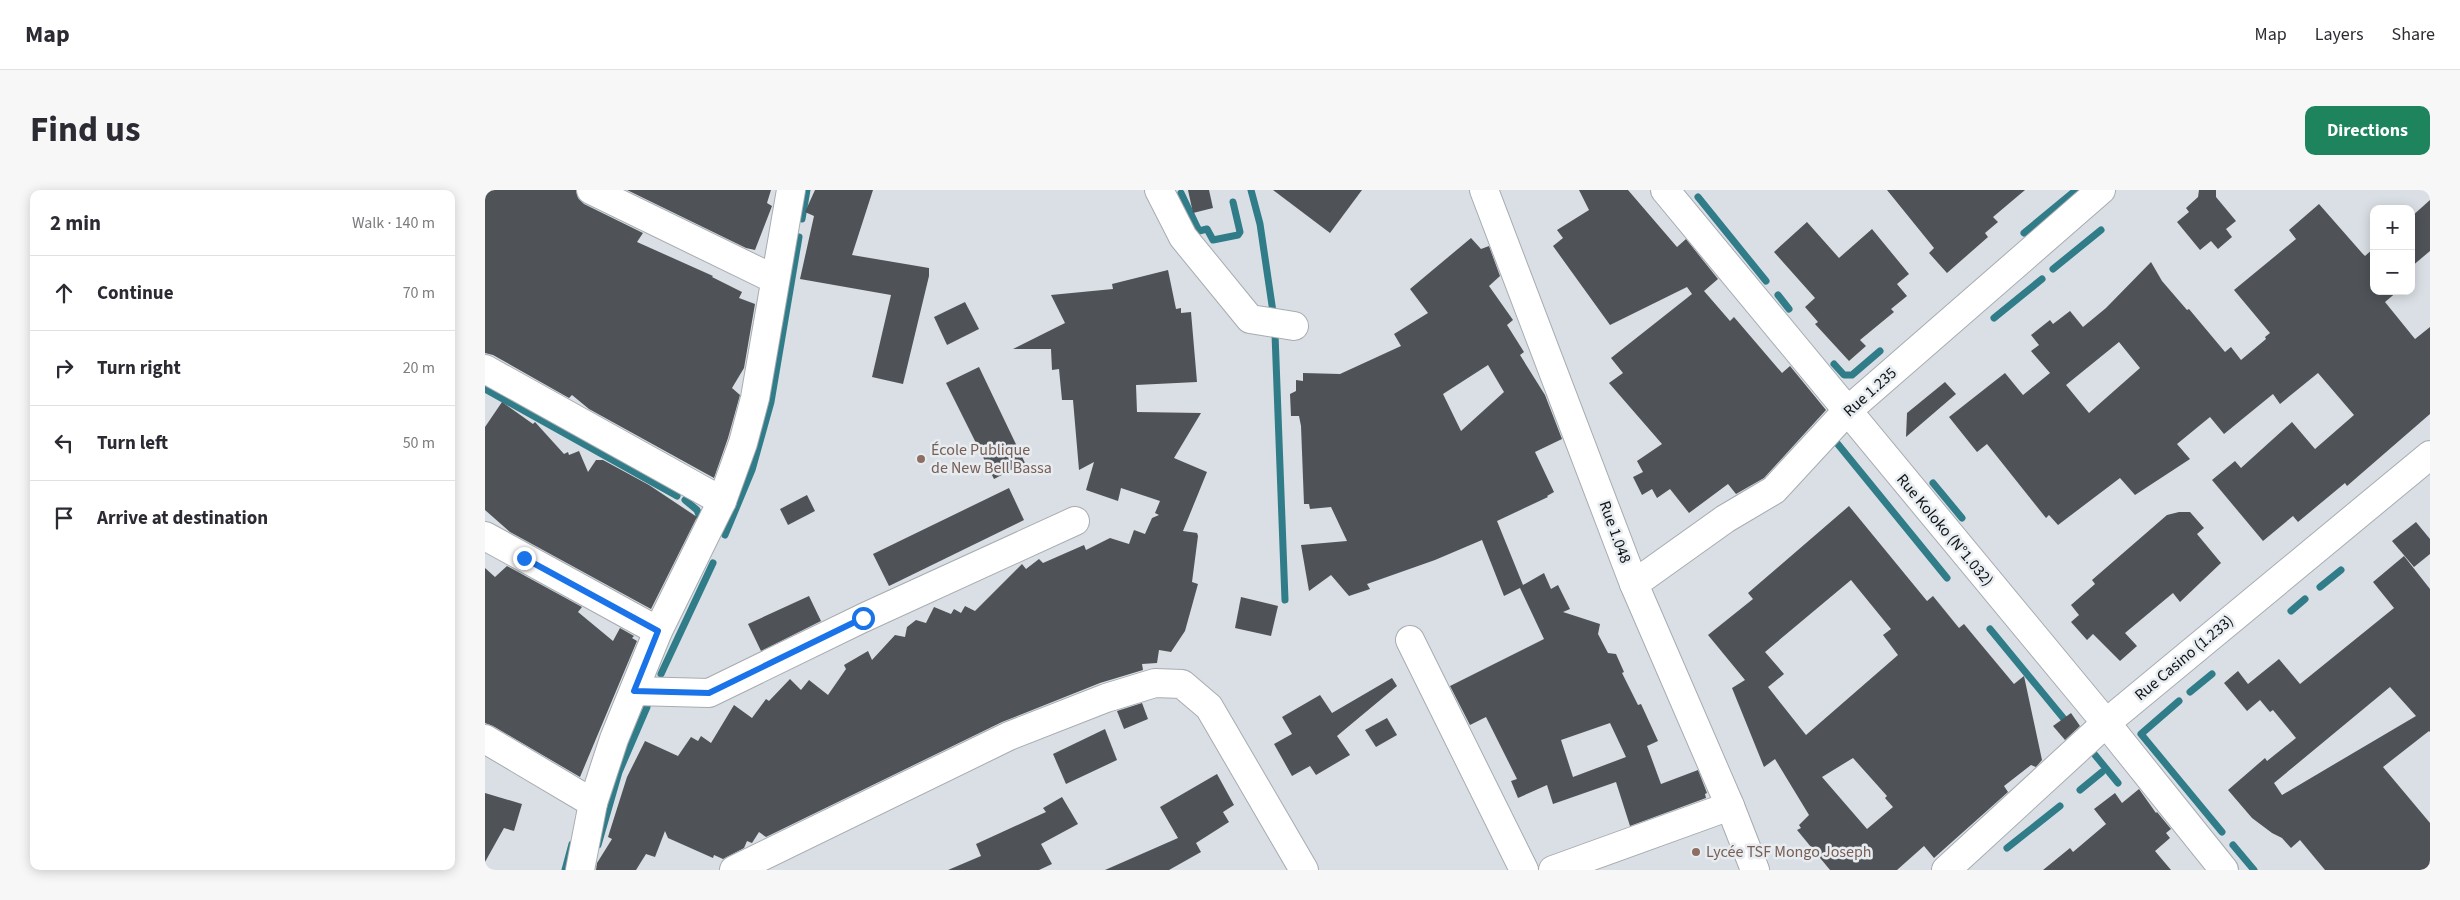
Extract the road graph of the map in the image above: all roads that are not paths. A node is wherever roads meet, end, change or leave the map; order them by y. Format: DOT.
graph roads {
  1 [pos="591,190"];
  2 [pos="791,190"];
  3 [pos="1159,190"];
  4 [pos="1484,190"];
  5 [pos="1665,190"];
  6 [pos="2101,190"];
  7 [pos="628,198"];
  8 [pos="774,279"];
  9 [pos="1294,326"];
  10 [pos="488,378"];
  11 [pos="1846,412"];
  12 [pos="2430,456"];
  13 [pos="722,501"];
  14 [pos="1075,521"];
  15 [pos="485,536"];
  16 [pos="1634,584"];
  17 [pos="658,631"];
  18 [pos="1410,640"];
  19 [pos="634,691"];
  20 [pos="2106,723"];
  21 [pos="485,740"];
  22 [pos="593,803"];
  23 [pos="1730,806"];
  24 [pos="580,870"];
  25 [pos="734,870"];
  26 [pos="1304,870"];
  27 [pos="1524,870"];
  28 [pos="1553,870"];
  29 [pos="1755,870"];
  30 [pos="1946,870"];
  31 [pos="2224,870"];
  1 -- 7 [label="street"];
  2 -- 8 [label="street"];
  3 -- 9 [label="street"];
  4 -- 16 [label="street, Rue 1.048"];
  5 -- 11 [label="street, Rue Koloko (N°1.032)"];
  6 -- 11 [label="street, Rue 1.235"];
  7 -- 8 [label="street"];
  8 -- 13 [label="street"];
  10 -- 13 [label="street"];
  11 -- 16 [label="street, Rue 1.235"];
  11 -- 20 [label="street, Rue Koloko (N°1.032)"];
  12 -- 20 [label="street, Rue Casino (1.233)"];
  13 -- 17 [label="street"];
  14 -- 19 [label="street"];
  15 -- 17 [label="street"];
  16 -- 23 [label="street, Rue 1.048"];
  17 -- 19 [label="street"];
  18 -- 27 [label="street"];
  19 -- 22 [label="street"];
  20 -- 30 [label="street, Rue Casino (1.233)"];
  20 -- 31 [label="street, Rue Koloko (N°1.032)"];
  21 -- 22 [label="street"];
  22 -- 24 [label="street"];
  23 -- 28 [label="street"];
  23 -- 29 [label="street, Rue 1.048"];
  25 -- 26 [label="street"];
}
